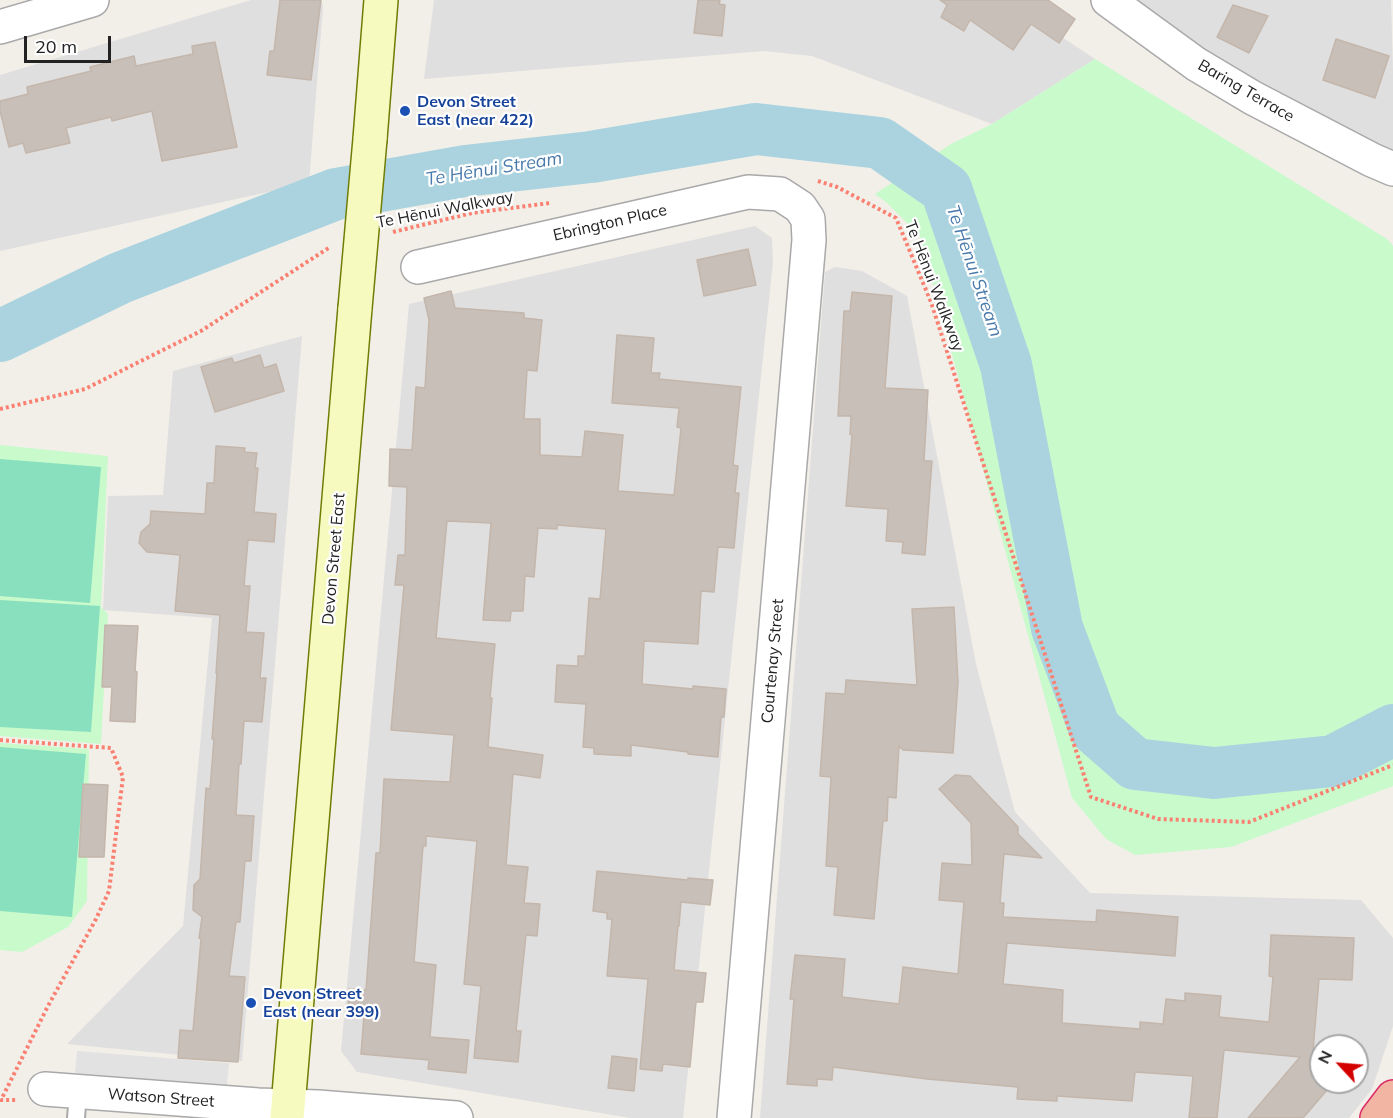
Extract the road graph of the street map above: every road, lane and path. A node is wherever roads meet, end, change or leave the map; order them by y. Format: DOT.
graph roads {
  1 [pos="92,0"];
  2 [pos="381,0"];
  3 [pos="1108,0"];
  4 [pos="0,27"];
  5 [pos="1393,169"];
  6 [pos="808,194"];
  7 [pos="553,202"];
  8 [pos="391,232"];
  9 [pos="332,246"];
  10 [pos="418,267"];
  11 [pos="0,409"];
  12 [pos="0,741"];
  13 [pos="1393,765"];
  14 [pos="45,1089"];
  15 [pos="1393,1097"];
  16 [pos="1,1100"];
  17 [pos="77,1105"];
  18 [pos="287,1112"];
  19 [pos="456,1118"];
  20 [pos="734,1118"];
  21 [pos="1377,1118"];
  1 -- 4 [label="street"];
  2 -- 18 [label="main road, Devon Street East, bridge"];
  3 -- 5 [label="street, Baring Terrace"];
  6 -- 10 [label="street, Ebrington Place"];
  6 -- 13 [label="path, Te Hēnui Walkway"];
  6 -- 20 [label="street, Courtenay Street"];
  7 -- 8 [label="path, Te Hēnui Walkway"];
  9 -- 11 [label="path"];
  12 -- 16 [label="path"];
  14 -- 16 [label="path"];
  14 -- 17 [label="street, Watson Street"];
  15 -- 21 [label="highway"];
  17 -- 18 [label="street, Watson Street"];
  18 -- 19 [label="street, Watson Street"];
}
